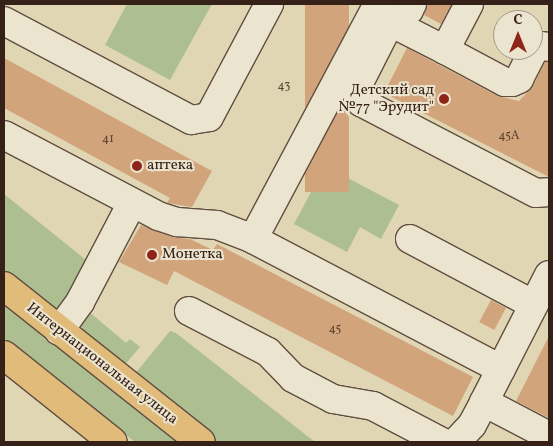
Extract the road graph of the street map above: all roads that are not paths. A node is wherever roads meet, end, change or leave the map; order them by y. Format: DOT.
graph roads {
  1 [pos="269,4"];
  2 [pos="412,4"];
  3 [pos="469,4"];
  4 [pos="384,13"];
  5 [pos="4,20"];
  6 [pos="549,47"];
  7 [pos="446,50"];
  8 [pos="4,135"];
  9 [pos="549,192"];
  10 [pos="132,203"];
  11 [pos="253,239"];
  12 [pos="410,239"];
  13 [pos="549,275"];
  14 [pos="4,286"];
  15 [pos="534,305"];
  16 [pos="189,310"];
  17 [pos="59,330"];
  18 [pos="5,359"];
  19 [pos="500,369"];
  20 [pos="484,402"];
  21 [pos="549,436"];
  22 [pos="113,442"];
  23 [pos="201,442"];
  24 [pos="442,442"];
  25 [pos="456,442"];
  1 -- 5 [label="lane"];
  2 -- 4 [label="lane"];
  3 -- 7 [label="lane"];
  4 -- 7 [label="lane"];
  4 -- 9 [label="lane"];
  4 -- 11 [label="lane"];
  6 -- 7 [label="lane"];
  8 -- 10 [label="lane"];
  10 -- 11 [label="lane"];
  10 -- 17 [label="lane"];
  11 -- 19 [label="lane"];
  12 -- 15 [label="lane"];
  13 -- 15 [label="lane"];
  14 -- 17 [label="main road, Интернациональная улица"];
  15 -- 19 [label="lane"];
  16 -- 24 [label="lane"];
  17 -- 23 [label="main road, Интернациональная улица"];
  18 -- 22 [label="main road"];
  19 -- 20 [label="lane"];
  20 -- 21 [label="lane"];
  20 -- 25 [label="lane"];
}
